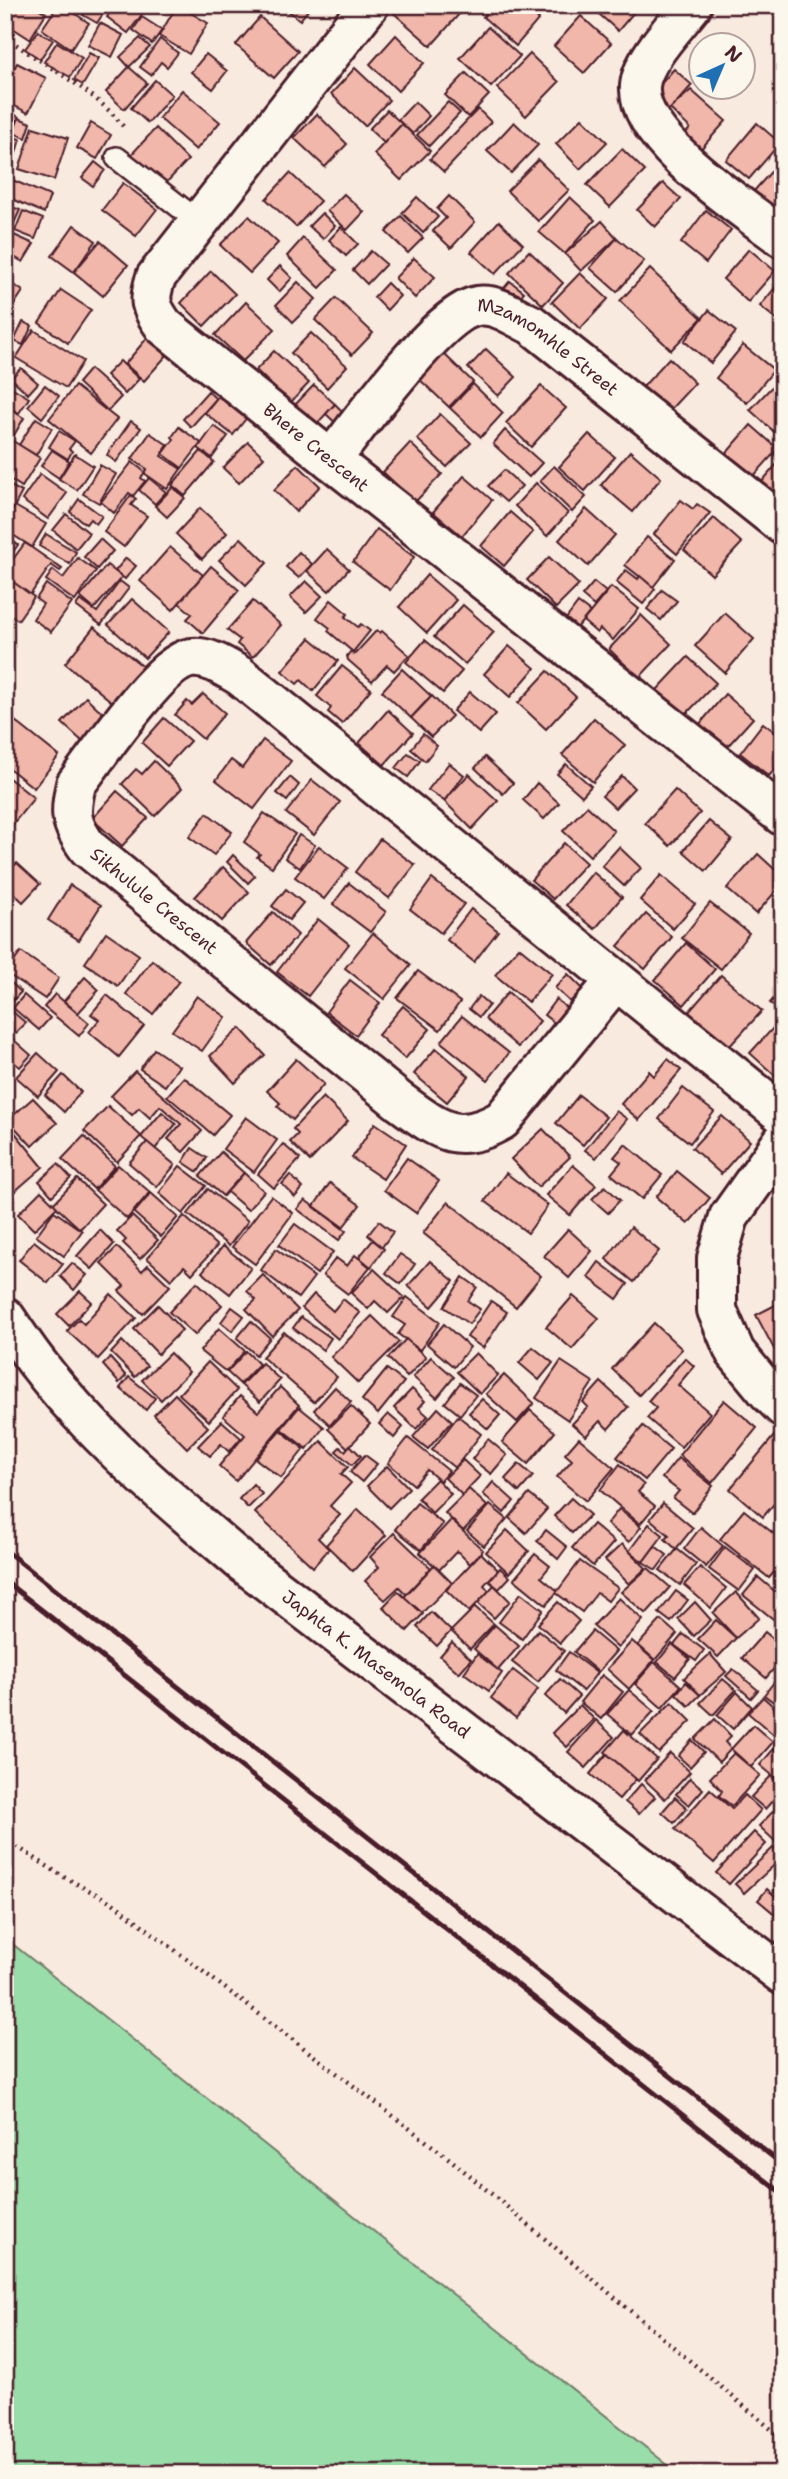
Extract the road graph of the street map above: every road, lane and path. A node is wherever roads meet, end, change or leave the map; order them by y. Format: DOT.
graph roads {
  1 [pos="369,5"];
  2 [pos="692,5"];
  3 [pos="5,36"];
  4 [pos="117,158"];
  5 [pos="199,222"];
  6 [pos="783,238"];
  7 [pos="331,460"];
  8 [pos="783,525"];
  9 [pos="783,816"];
  10 [pos="615,981"];
  11 [pos="783,1115"];
  12 [pos="783,1141"];
  13 [pos="5,1317"];
  14 [pos="783,1407"];
  15 [pos="5,1839"];
  16 [pos="783,1975"];
  17 [pos="783,2439"];
  1 -- 5 [label="street, Bhere Crescent"];
  2 -- 6 [label="street"];
  3 -- 4 [label="path"];
  4 -- 5 [label="lane"];
  5 -- 7 [label="street, Bhere Crescent"];
  7 -- 8 [label="street, Mzamomhle Street"];
  7 -- 9 [label="street, Bhere Crescent"];
  10 -- 10 [label="street, Sikhulule Crescent"];
  10 -- 11 [label="street, Sikhulule Crescent"];
  12 -- 14 [label="street"];
  13 -- 16 [label="street, Japhta K. Masemola Road"];
  15 -- 17 [label="path"];
}
